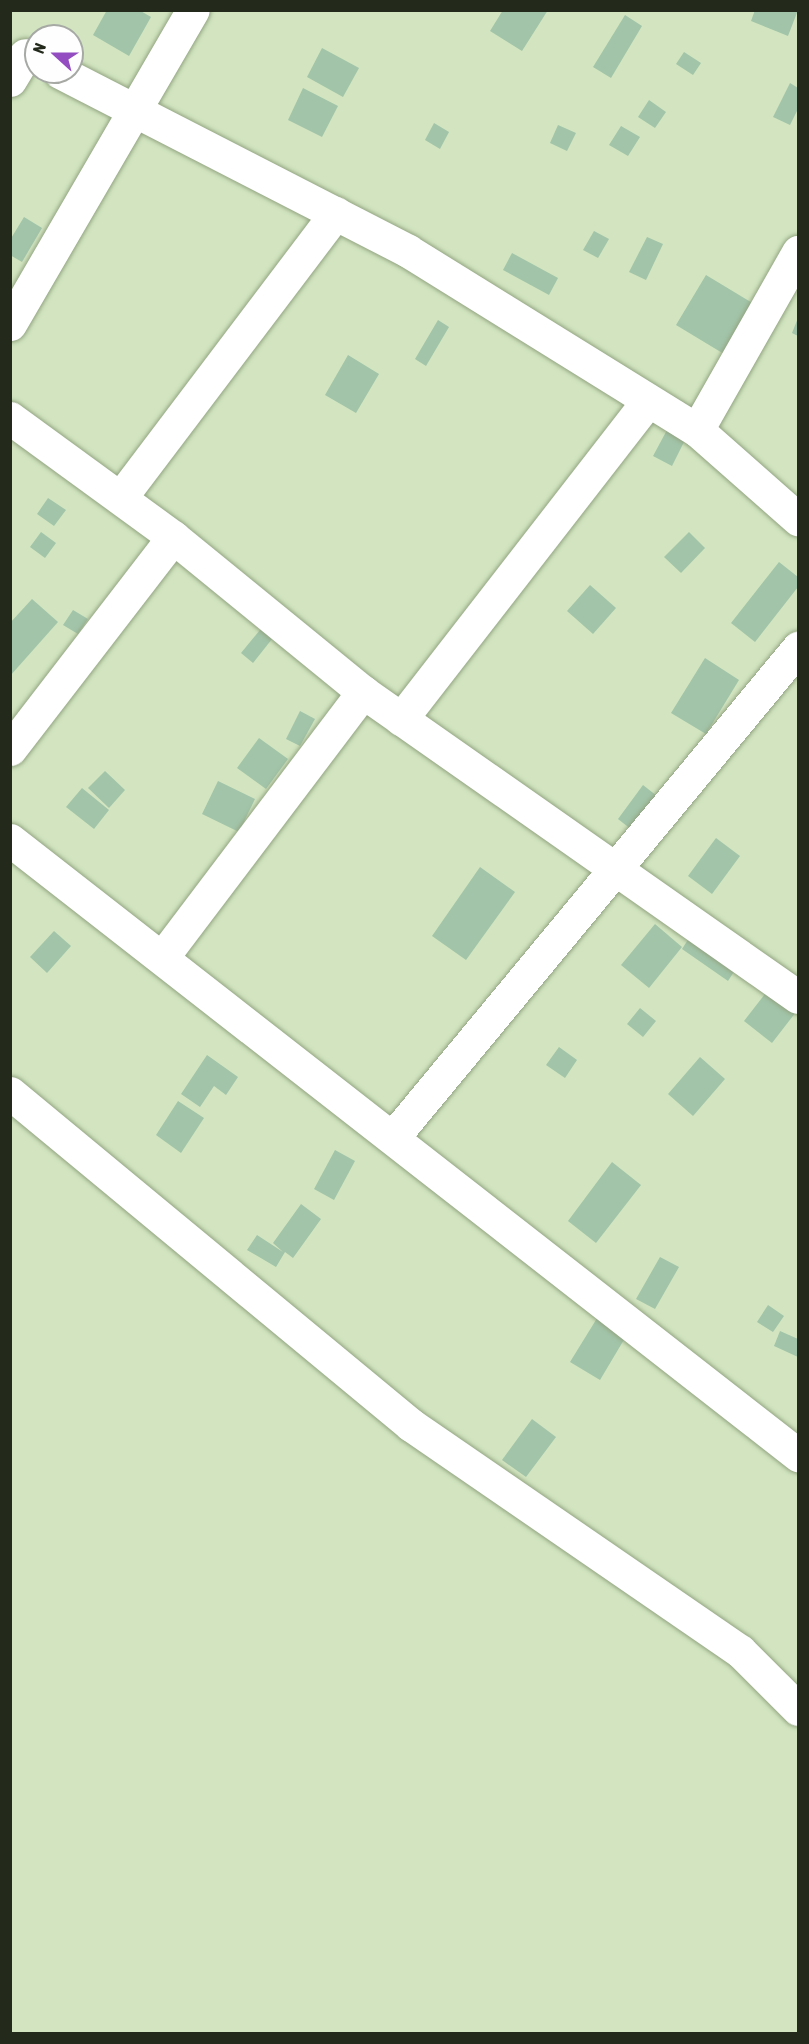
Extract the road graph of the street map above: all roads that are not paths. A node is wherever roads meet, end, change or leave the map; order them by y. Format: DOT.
graph roads {
  1 [pos="193,10"];
  2 [pos="84,84"];
  3 [pos="134,109"];
  4 [pos="336,213"];
  5 [pos="798,252"];
  6 [pos="10,324"];
  7 [pos="648,400"];
  8 [pos="15,429"];
  9 [pos="697,430"];
  10 [pos="121,497"];
  11 [pos="795,507"];
  12 [pos="173,537"];
  13 [pos="798,648"];
  14 [pos="363,692"];
  15 [pos="401,718"];
  16 [pos="10,749"];
  17 [pos="10,840"];
  18 [pos="616,870"];
  19 [pos="164,955"];
  20 [pos="798,997"];
  21 [pos="10,1093"];
  22 [pos="394,1136"];
  23 [pos="798,1455"];
  24 [pos="798,1709"];
  1 -- 3 [label="street"];
  2 -- 3 [label="street"];
  3 -- 4 [label="street"];
  3 -- 6 [label="street"];
  4 -- 7 [label="street"];
  4 -- 10 [label="street"];
  5 -- 9 [label="street"];
  7 -- 9 [label="street"];
  7 -- 15 [label="street"];
  8 -- 10 [label="street"];
  9 -- 11 [label="street"];
  10 -- 12 [label="street"];
  12 -- 14 [label="street"];
  12 -- 16 [label="street"];
  13 -- 18 [label="street"];
  14 -- 15 [label="street"];
  14 -- 19 [label="street"];
  15 -- 18 [label="street"];
  17 -- 19 [label="street"];
  18 -- 20 [label="street"];
  18 -- 22 [label="street"];
  19 -- 22 [label="street"];
  21 -- 24 [label="street"];
  22 -- 23 [label="street"];
}
